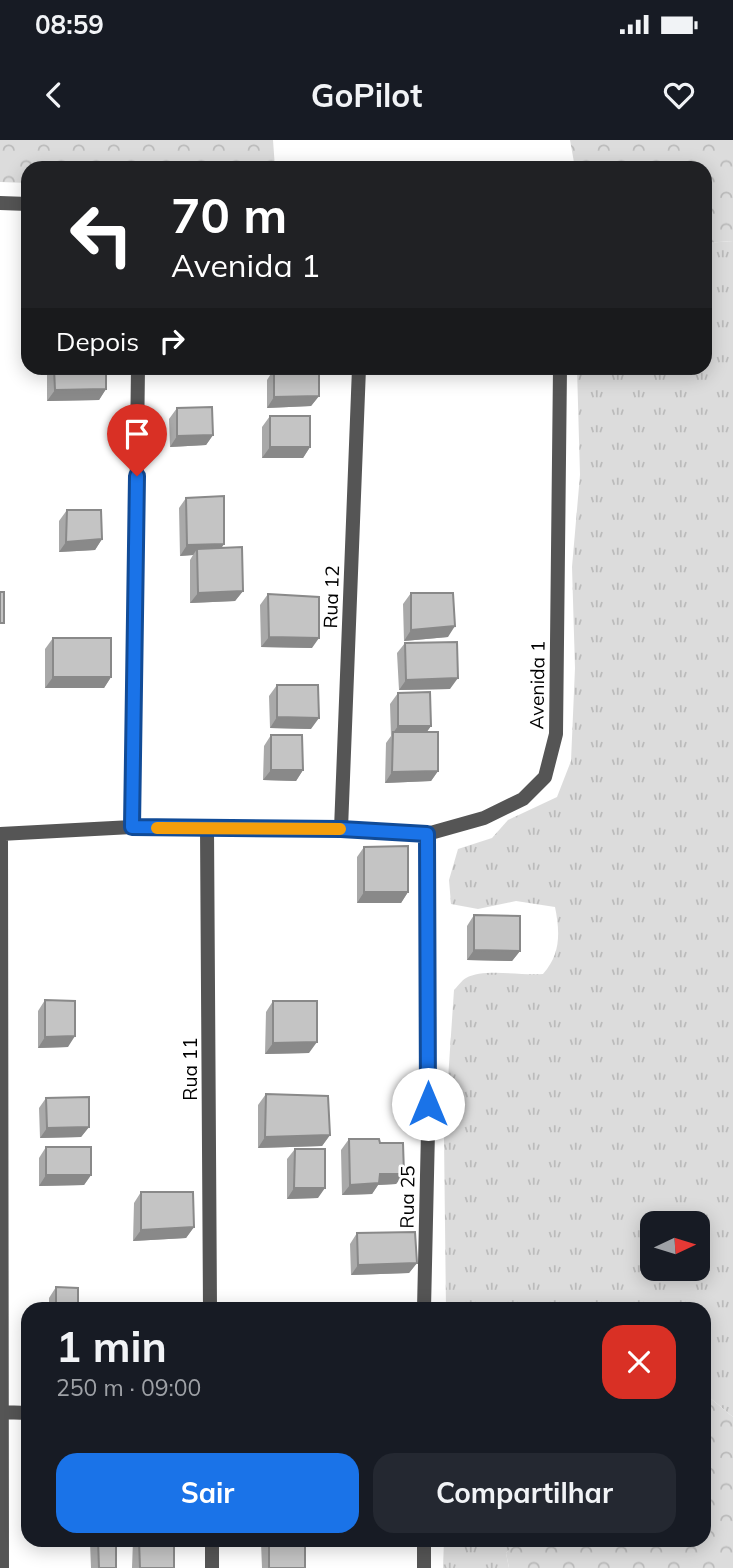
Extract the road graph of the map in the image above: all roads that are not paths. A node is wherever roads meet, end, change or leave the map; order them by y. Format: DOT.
graph roads {
  1 [pos="0,203"];
  2 [pos="21,204"];
  3 [pos="138,375"];
  4 [pos="359,375"];
  5 [pos="560,375"];
  6 [pos="132,827"];
  7 [pos="208,828"];
  8 [pos="341,829"];
  9 [pos="1,834"];
  10 [pos="427,834"];
  11 [pos="210,1302"];
  12 [pos="424,1302"];
  13 [pos="1,1412"];
  14 [pos="21,1413"];
  15 [pos="212,1547"];
  16 [pos="424,1547"];
  17 [pos="2,1568"];
  18 [pos="212,1568"];
  19 [pos="424,1568"];
  1 -- 2 [label="street"];
  3 -- 6 [label="street"];
  4 -- 8 [label="street, Rua 12"];
  5 -- 10 [label="street, Avenida 1"];
  6 -- 7 [label="street, Avenida 1"];
  6 -- 9 [label="street, Avenida 1"];
  7 -- 8 [label="street, Avenida 1"];
  7 -- 11 [label="street, Rua 11"];
  8 -- 10 [label="street, Avenida 1"];
  9 -- 13 [label="street"];
  10 -- 12 [label="street, Rua 25"];
  13 -- 14 [label="street"];
  13 -- 17 [label="street"];
  15 -- 18 [label="street"];
  16 -- 19 [label="street"];
}
